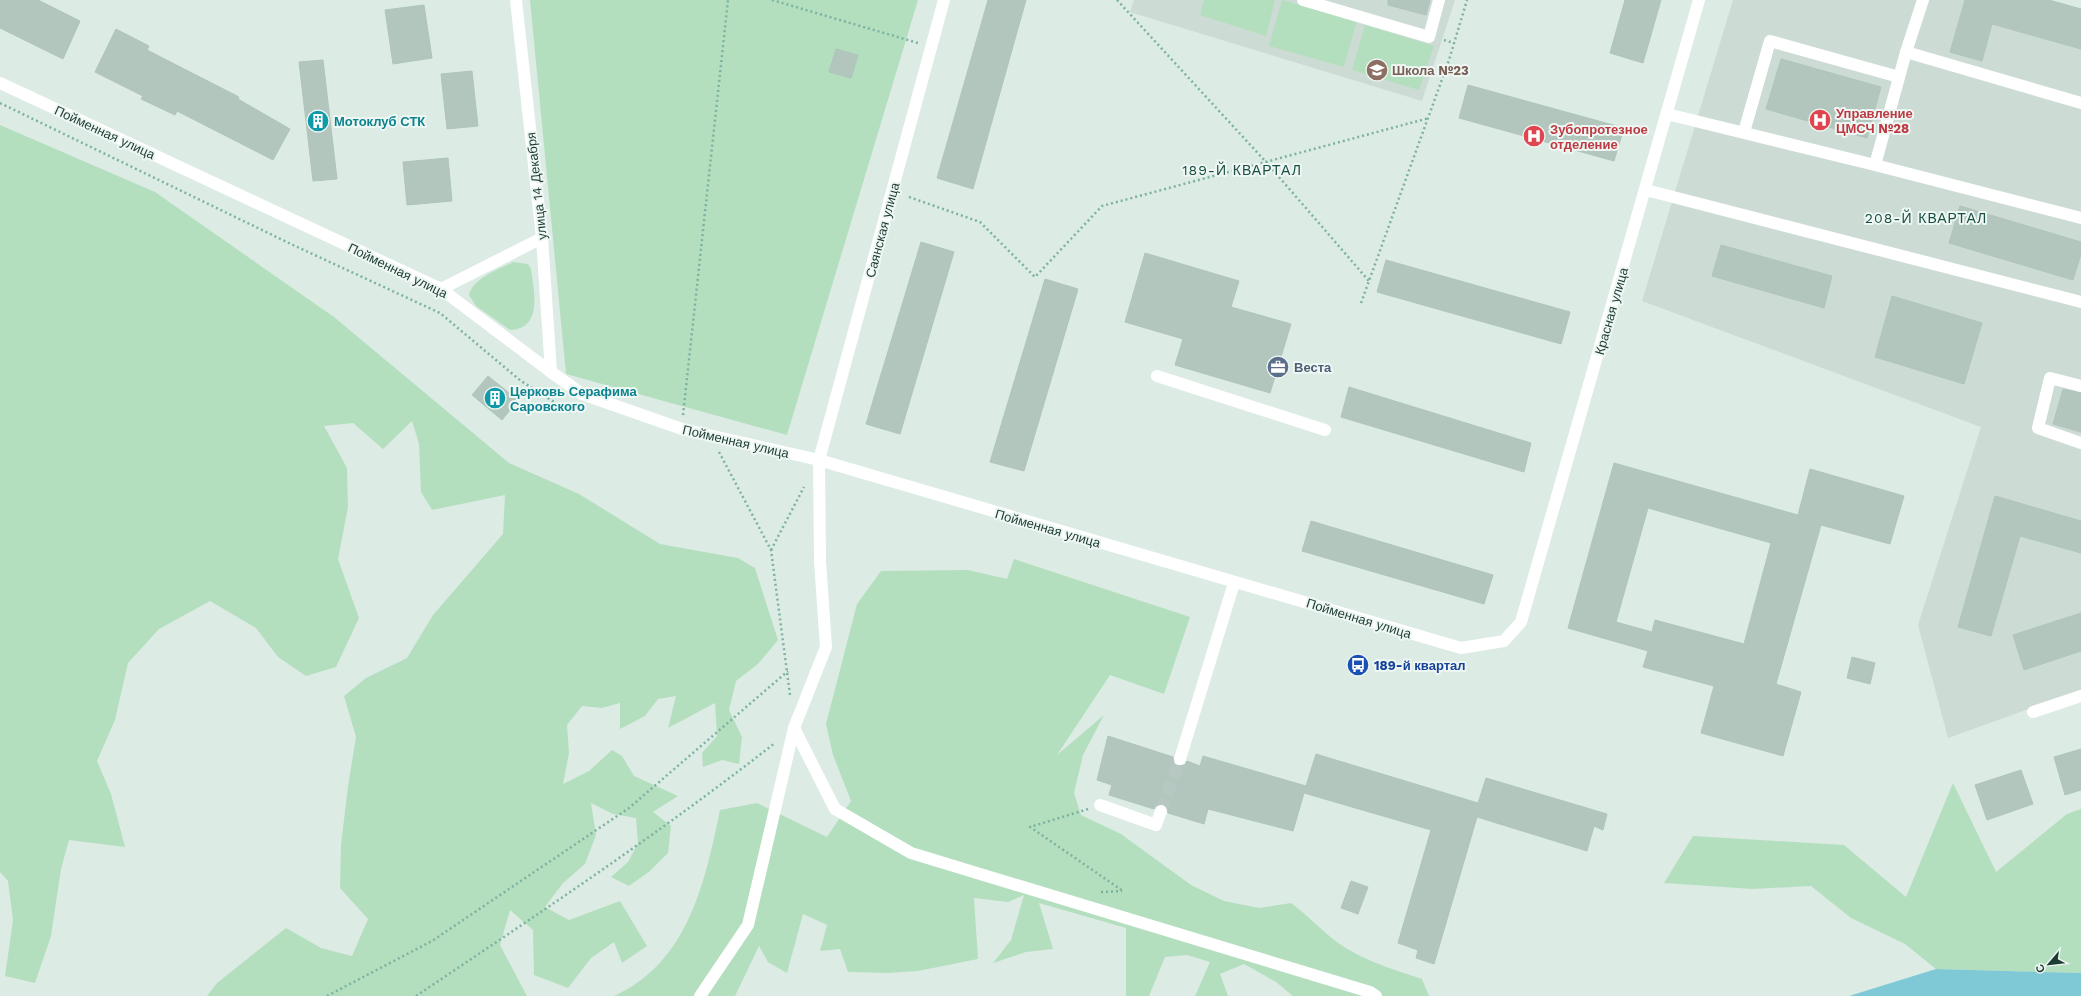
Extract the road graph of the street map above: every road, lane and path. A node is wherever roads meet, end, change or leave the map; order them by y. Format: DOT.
graph roads {
  1 [pos="516,0"];
  2 [pos="728,0"];
  3 [pos="772,0"];
  4 [pos="944,0"];
  5 [pos="1117,0"];
  6 [pos="1303,0"];
  7 [pos="1440,0"];
  8 [pos="1467,0"];
  9 [pos="1699,0"];
  10 [pos="1923,0"];
  11 [pos="932,48"];
  12 [pos="1906,52"];
  13 [pos="1899,77"];
  14 [pos="0,83"];
  15 [pos="0,102"];
  16 [pos="2081,103"];
  17 [pos="1667,114"];
  18 [pos="1428,118"];
  19 [pos="1744,132"];
  20 [pos="1266,162"];
  21 [pos="1875,165"];
  22 [pos="1646,190"];
  23 [pos="909,197"];
  24 [pos="2081,218"];
  25 [pos="542,238"];
  26 [pos="1369,281"];
  27 [pos="441,289"];
  28 [pos="2081,302"];
  29 [pos="1361,304"];
  30 [pos="551,372"];
  31 [pos="1157,376"];
  32 [pos="2081,386"];
  33 [pos="573,414"];
  34 [pos="682,429"];
  35 [pos="1325,430"];
  36 [pos="709,435"];
  37 [pos="2081,443"];
  38 [pos="819,460"];
  39 [pos="808,481"];
  40 [pos="771,550"];
  41 [pos="1234,583"];
  42 [pos="1521,622"];
  43 [pos="788,670"];
  44 [pos="2081,696"];
  45 [pos="791,699"];
  46 [pos="2033,712"];
  47 [pos="794,728"];
  48 [pos="1180,759"];
  49 [pos="1100,805"];
  50 [pos="1161,811"];
  51 [pos="1101,892"];
  52 [pos="327,996"];
  53 [pos="416,996"];
  54 [pos="700,996"];
  55 [pos="1376,996"];
  1 -- 25 [label="street, улица 14 Декабря"];
  2 -- 34 [label="path"];
  3 -- 11 [label="path"];
  4 -- 11 [label="street, Саянская улица"];
  5 -- 20 [label="path"];
  6 -- 7 [label="street"];
  8 -- 18 [label="path"];
  9 -- 17 [label="street, Красная улица"];
  10 -- 12 [label="street"];
  11 -- 38 [label="street, Саянская улица"];
  12 -- 13 [label="street"];
  12 -- 16 [label="street"];
  13 -- 19 [label="street"];
  13 -- 21 [label="street"];
  14 -- 27 [label="street, Пойменная улица"];
  15 -- 33 [label="path"];
  17 -- 19 [label="street"];
  17 -- 22 [label="street, Красная улица"];
  18 -- 20 [label="path"];
  18 -- 26 [label="path"];
  19 -- 21 [label="street"];
  20 -- 23 [label="path"];
  20 -- 26 [label="path"];
  21 -- 24 [label="street"];
  22 -- 28 [label="street"];
  22 -- 42 [label="street, Красная улица"];
  25 -- 27 [label="street"];
  25 -- 30 [label="street, улица 14 Декабря"];
  26 -- 29 [label="path"];
  27 -- 30 [label="street, Пойменная улица"];
  30 -- 34 [label="street, Пойменная улица"];
  31 -- 35 [label="street"];
  32 -- 37 [label="street"];
  34 -- 36 [label="street, Пойменная улица"];
  36 -- 38 [label="street, Пойменная улица"];
  36 -- 40 [label="path"];
  38 -- 41 [label="street, Пойменная улица"];
  38 -- 47 [label="street, Саянская улица"];
  39 -- 40 [label="path"];
  40 -- 43 [label="path"];
  41 -- 42 [label="street, Пойменная улица"];
  41 -- 48 [label="street"];
  43 -- 45 [label="path"];
  43 -- 52 [label="path"];
  44 -- 46 [label="street"];
  47 -- 53 [label="path"];
  47 -- 54 [label="street, Саянская улица"];
  47 -- 55 [label="street"];
  49 -- 50 [label="street"];
  49 -- 51 [label="path"];
}
